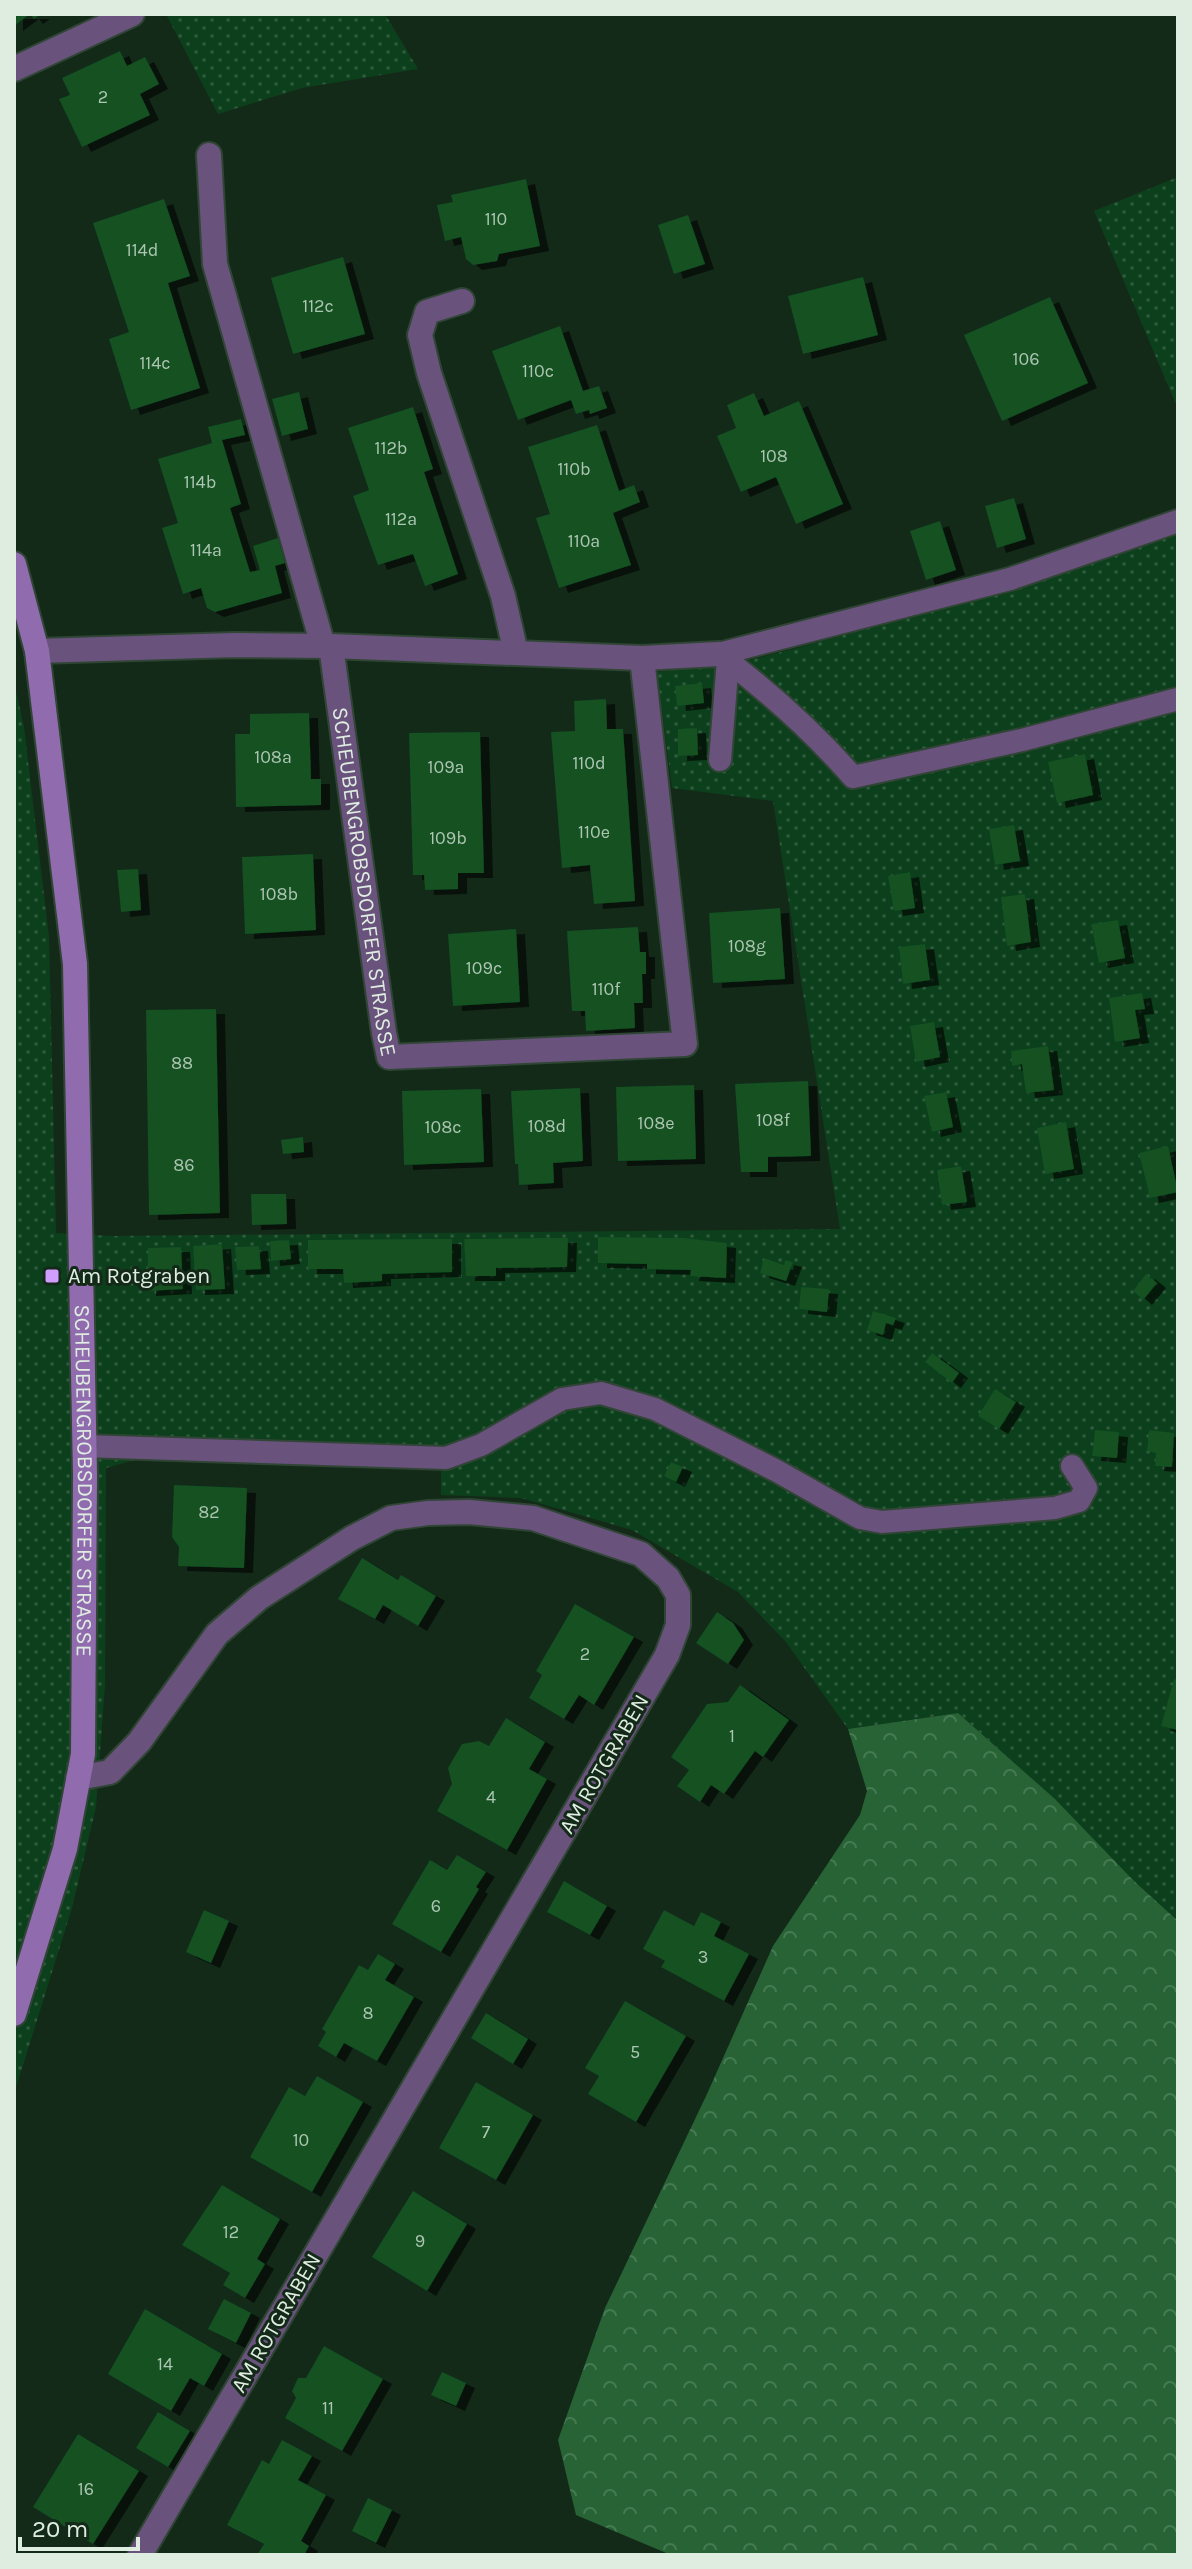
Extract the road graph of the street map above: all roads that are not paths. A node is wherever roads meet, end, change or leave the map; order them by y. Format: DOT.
graph roads {
  1 [pos="132,14"];
  2 [pos="14,69"];
  3 [pos="209,155"];
  4 [pos="462,301"];
  5 [pos="1178,521"];
  6 [pos="14,564"];
  7 [pos="327,646"];
  8 [pos="37,651"];
  9 [pos="516,653"];
  10 [pos="723,657"];
  11 [pos="642,658"];
  12 [pos="1178,699"];
  13 [pos="720,760"];
  14 [pos="84,1446"];
  15 [pos="1072,1466"];
  16 [pos="78,1778"];
  17 [pos="14,2014"];
  18 [pos="140,2555"];
  1 -- 2 [label="street"];
  3 -- 7 [label="street, SCHEUBENGROBSDORFER STRASSE"];
  4 -- 9 [label="street"];
  5 -- 10 [label="lane"];
  6 -- 8 [label="main road, SCHEUBENGROBSDORFER STRASSE"];
  7 -- 8 [label="street"];
  7 -- 9 [label="street"];
  7 -- 11 [label="street, SCHEUBENGROBSDORFER STRASSE"];
  8 -- 14 [label="main road, SCHEUBENGROBSDORFER STRASSE"];
  9 -- 11 [label="street"];
  10 -- 11 [label="street"];
  10 -- 12 [label="lane"];
  10 -- 13 [label="lane"];
  14 -- 15 [label="lane"];
  14 -- 16 [label="main road, SCHEUBENGROBSDORFER STRASSE"];
  16 -- 17 [label="main road, SCHEUBENGROBSDORFER STRASSE"];
  16 -- 18 [label="street, AM ROTGRABEN"];
}
